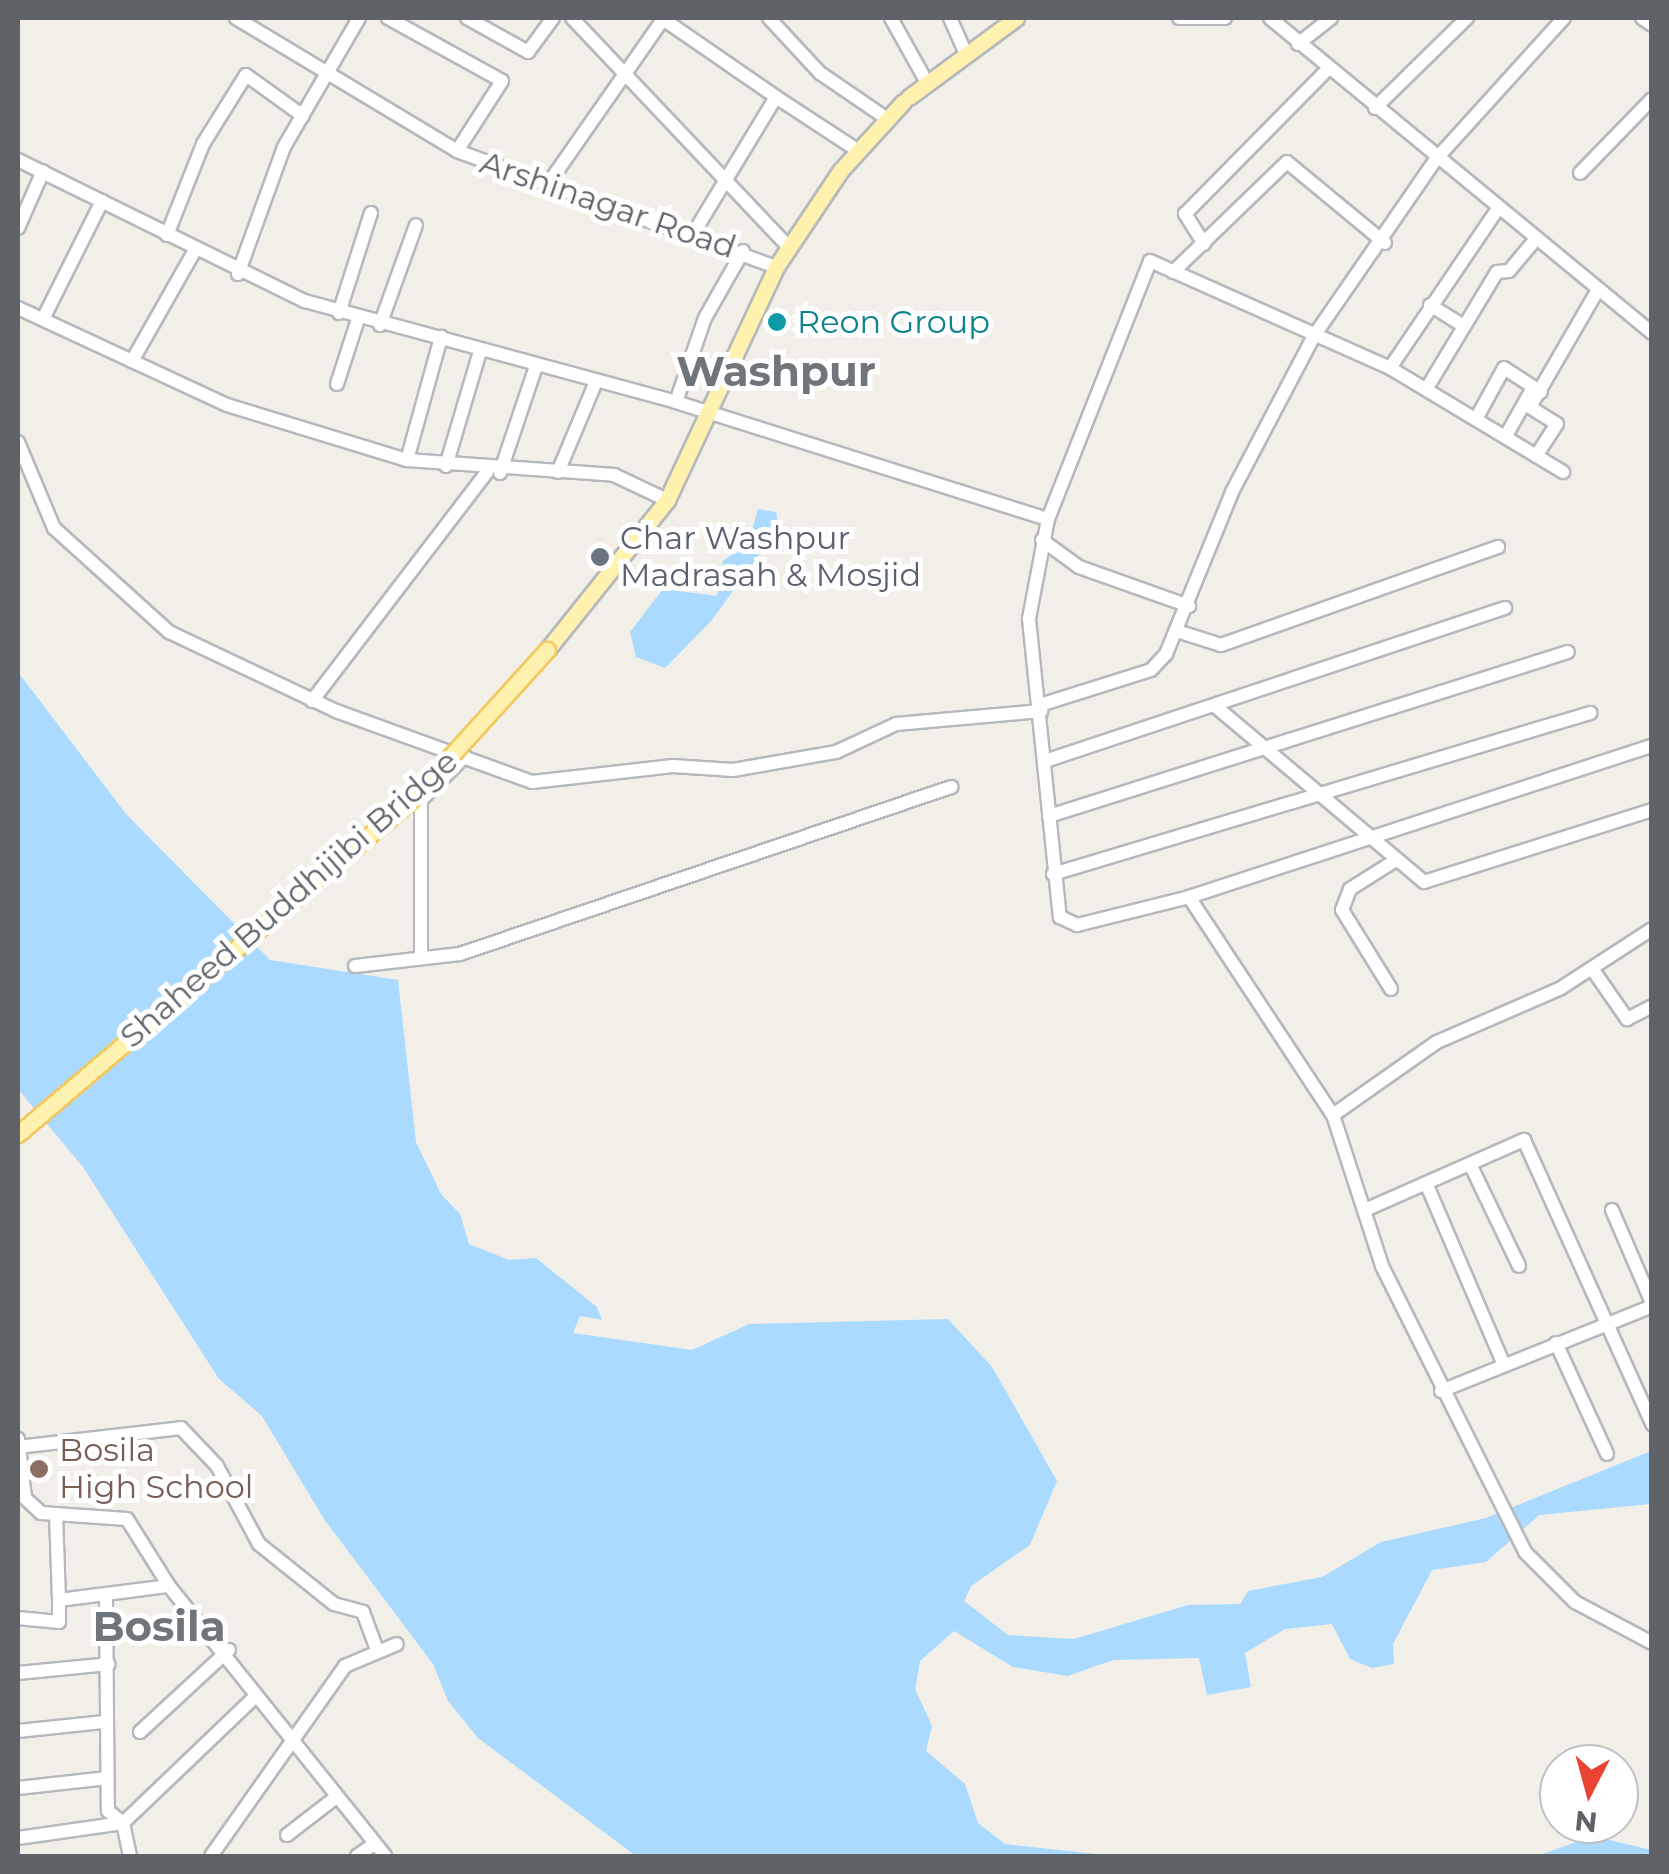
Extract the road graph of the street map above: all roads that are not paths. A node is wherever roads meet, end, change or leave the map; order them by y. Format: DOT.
graph roads {
  1 [pos="236,18"];
  2 [pos="359,18"];
  3 [pos="388,18"];
  4 [pos="552,18"];
  5 [pos="572,18"];
  6 [pos="663,18"];
  7 [pos="768,18"];
  8 [pos="891,18"];
  9 [pos="950,18"];
  10 [pos="1016,18"];
  11 [pos="1179,18"];
  12 [pos="1225,18"];
  13 [pos="1270,18"];
  14 [pos="1330,18"];
  15 [pos="1467,18"];
  16 [pos="1564,18"];
  17 [pos="1642,18"];
  18 [pos="473,19"];
  19 [pos="1652,25"];
  20 [pos="1298,44"];
  21 [pos="965,52"];
  22 [pos="1326,71"];
  23 [pos="623,74"];
  24 [pos="323,78"];
  25 [pos="926,81"];
  26 [pos="776,97"];
  27 [pos="1652,99"];
  28 [pos="1375,108"];
  29 [pos="304,116"];
  30 [pos="886,118"];
  31 [pos="857,150"];
  32 [pos="458,151"];
  33 [pos="1437,158"];
  34 [pos="18,160"];
  35 [pos="42,171"];
  36 [pos="1580,173"];
  37 [pos="723,179"];
  38 [pos="546,187"];
  39 [pos="102,202"];
  40 [pos="1498,210"];
  41 [pos="371,213"];
  42 [pos="416,225"];
  43 [pos="18,228"];
  44 [pos="693,234"];
  45 [pos="167,235"];
  46 [pos="1533,242"];
  47 [pos="1385,243"];
  48 [pos="786,244"];
  49 [pos="1204,244"];
  50 [pos="195,250"];
  51 [pos="743,251"];
  52 [pos="776,267"];
  53 [pos="1173,272"];
  54 [pos="238,274"];
  55 [pos="1596,293"];
  56 [pos="1430,306"];
  57 [pos="18,308"];
  58 [pos="339,313"];
  59 [pos="43,319"];
  60 [pos="358,319"];
  61 [pos="380,326"];
  62 [pos="1464,326"];
  63 [pos="1652,333"];
  64 [pos="1314,336"];
  65 [pos="441,338"];
  66 [pos="480,350"];
  67 [pos="132,361"];
  68 [pos="1390,368"];
  69 [pos="534,369"];
  70 [pos="336,384"];
  71 [pos="595,384"];
  72 [pos="1427,388"];
  73 [pos="1537,389"];
  74 [pos="676,402"];
  75 [pos="708,418"];
  76 [pos="1476,419"];
  77 [pos="1507,434"];
  78 [pos="18,442"];
  79 [pos="1536,456"];
  80 [pos="407,460"];
  81 [pos="446,466"];
  82 [pos="493,472"];
  83 [pos="558,472"];
  84 [pos="1563,472"];
  85 [pos="666,500"];
  86 [pos="1048,519"];
  87 [pos="1042,540"];
  88 [pos="1498,547"];
  89 [pos="1188,606"];
  90 [pos="1505,608"];
  91 [pos="1180,632"];
  92 [pos="1568,652"];
  93 [pos="312,701"];
  94 [pos="1215,706"];
  95 [pos="1040,708"];
  96 [pos="1590,712"];
  97 [pos="1652,746"];
  98 [pos="1268,748"];
  99 [pos="465,756"];
  100 [pos="1045,761"];
  101 [pos="951,786"];
  102 [pos="1314,792"];
  103 [pos="1652,810"];
  104 [pos="1049,816"];
  105 [pos="1365,836"];
  106 [pos="1396,860"];
  107 [pos="1052,874"];
  108 [pos="1189,897"];
  109 [pos="1652,929"];
  110 [pos="421,953"];
  111 [pos="355,966"];
  112 [pos="1594,970"];
  113 [pos="1391,989"];
  114 [pos="1652,1006"];
  115 [pos="1333,1115"];
  116 [pos="18,1134"];
  117 [pos="1470,1164"];
  118 [pos="1426,1183"];
  119 [pos="1365,1210"];
  120 [pos="1612,1210"];
  121 [pos="1519,1266"];
  122 [pos="1652,1304"];
  123 [pos="1604,1324"];
  124 [pos="1556,1343"];
  125 [pos="1504,1365"];
  126 [pos="1441,1391"];
  127 [pos="1652,1424"];
  128 [pos="18,1444"];
  129 [pos="1607,1454"];
  130 [pos="21,1498"];
  131 [pos="56,1514"];
  132 [pos="169,1586"];
  133 [pos="106,1599"];
  134 [pos="59,1600"];
  135 [pos="18,1618"];
  136 [pos="1652,1643"];
  137 [pos="397,1644"];
  138 [pos="229,1650"];
  139 [pos="378,1650"];
  140 [pos="108,1664"];
  141 [pos="18,1673"];
  142 [pos="254,1698"];
  143 [pos="104,1722"];
  144 [pos="18,1731"];
  145 [pos="140,1732"];
  146 [pos="290,1739"];
  147 [pos="107,1778"];
  148 [pos="18,1788"];
  149 [pos="335,1798"];
  150 [pos="123,1824"];
  151 [pos="287,1835"];
  152 [pos="18,1838"];
  153 [pos="374,1844"];
  154 [pos="130,1856"];
  155 [pos="210,1856"];
  156 [pos="357,1856"];
  157 [pos="384,1856"];
  1 -- 24 [label="street, Arshinagar Road"];
  2 -- 24 [label="street"];
  3 -- 32 [label="street"];
  4 -- 18 [label="street"];
  5 -- 23 [label="street"];
  6 -- 23 [label="street"];
  6 -- 26 [label="street"];
  7 -- 30 [label="street"];
  8 -- 25 [label="street"];
  9 -- 21 [label="street"];
  10 -- 21 [label="main road, Shaheed Buddhijibi Bridge"];
  11 -- 12 [label="street"];
  13 -- 20 [label="street"];
  14 -- 20 [label="street"];
  15 -- 28 [label="street"];
  16 -- 33 [label="street"];
  17 -- 19 [label="street"];
  20 -- 22 [label="street"];
  21 -- 25 [label="main road, Shaheed Buddhijibi Bridge"];
  22 -- 28 [label="street"];
  22 -- 49 [label="street"];
  23 -- 37 [label="street"];
  23 -- 38 [label="street"];
  24 -- 29 [label="street"];
  24 -- 32 [label="street, Arshinagar Road"];
  25 -- 30 [label="main road, Shaheed Buddhijibi Bridge"];
  26 -- 31 [label="street"];
  26 -- 37 [label="street"];
  27 -- 36 [label="street"];
  28 -- 33 [label="street"];
  29 -- 45 [label="street"];
  29 -- 54 [label="street"];
  30 -- 31 [label="main road, Shaheed Buddhijibi Bridge"];
  31 -- 52 [label="main road, Shaheed Buddhijibi Bridge"];
  32 -- 38 [label="street, Arshinagar Road"];
  33 -- 40 [label="street"];
  33 -- 47 [label="street"];
  34 -- 35 [label="street"];
  35 -- 39 [label="street"];
  35 -- 43 [label="street"];
  37 -- 44 [label="street"];
  37 -- 48 [label="street"];
  38 -- 44 [label="street, Arshinagar Road"];
  39 -- 45 [label="street"];
  39 -- 59 [label="street"];
  40 -- 46 [label="street"];
  40 -- 56 [label="street"];
  41 -- 58 [label="street"];
  42 -- 61 [label="street"];
  44 -- 51 [label="street, Arshinagar Road"];
  45 -- 50 [label="street"];
  46 -- 55 [label="street"];
  46 -- 62 [label="street"];
  47 -- 49 [label="street"];
  47 -- 64 [label="street"];
  49 -- 53 [label="street"];
  50 -- 54 [label="street"];
  50 -- 67 [label="street"];
  51 -- 52 [label="street, Arshinagar Road"];
  51 -- 74 [label="street"];
  52 -- 75 [label="main road, Shaheed Buddhijibi Bridge"];
  53 -- 64 [label="street"];
  53 -- 86 [label="street"];
  54 -- 58 [label="street"];
  55 -- 63 [label="street"];
  55 -- 73 [label="street"];
  56 -- 62 [label="street"];
  56 -- 68 [label="street"];
  57 -- 59 [label="street"];
  58 -- 60 [label="street"];
  59 -- 67 [label="street"];
  60 -- 61 [label="street"];
  60 -- 70 [label="street"];
  61 -- 65 [label="street"];
  62 -- 72 [label="street"];
  64 -- 68 [label="street"];
  64 -- 89 [label="street"];
  65 -- 66 [label="street"];
  65 -- 80 [label="street"];
  66 -- 69 [label="street"];
  66 -- 81 [label="street"];
  67 -- 80 [label="street"];
  68 -- 72 [label="street"];
  69 -- 71 [label="street"];
  69 -- 82 [label="street"];
  71 -- 74 [label="street"];
  71 -- 83 [label="street"];
  72 -- 76 [label="street"];
  73 -- 76 [label="street"];
  73 -- 77 [label="street"];
  73 -- 79 [label="street"];
  74 -- 75 [label="street"];
  75 -- 85 [label="main road, Shaheed Buddhijibi Bridge"];
  75 -- 86 [label="street"];
  76 -- 77 [label="street"];
  77 -- 79 [label="street"];
  78 -- 93 [label="street"];
  79 -- 84 [label="street"];
  80 -- 81 [label="street"];
  81 -- 82 [label="street"];
  82 -- 83 [label="street"];
  82 -- 93 [label="street"];
  83 -- 85 [label="street"];
  85 -- 116 [label="main road, Shaheed Buddhijibi Bridge, bridge"];
  86 -- 87 [label="street"];
  87 -- 89 [label="street"];
  87 -- 95 [label="street"];
  88 -- 91 [label="street"];
  89 -- 91 [label="street"];
  90 -- 94 [label="street"];
  91 -- 95 [label="street"];
  92 -- 98 [label="street"];
  93 -- 99 [label="street"];
  94 -- 98 [label="street"];
  94 -- 100 [label="street"];
  95 -- 99 [label="street"];
  95 -- 100 [label="street"];
  96 -- 102 [label="street"];
  97 -- 105 [label="street"];
  98 -- 102 [label="street"];
  98 -- 104 [label="street"];
  99 -- 110 [label="street"];
  100 -- 104 [label="street"];
  101 -- 110 [label="street"];
  102 -- 105 [label="street"];
  102 -- 107 [label="street"];
  103 -- 106 [label="street"];
  104 -- 107 [label="street"];
  105 -- 106 [label="street"];
  105 -- 108 [label="street"];
  106 -- 113 [label="street"];
  107 -- 108 [label="street"];
  108 -- 115 [label="street"];
  109 -- 112 [label="street"];
  110 -- 111 [label="street"];
  112 -- 114 [label="street"];
  112 -- 115 [label="street"];
  115 -- 119 [label="street"];
  117 -- 118 [label="street"];
  117 -- 121 [label="street"];
  117 -- 123 [label="street"];
  118 -- 119 [label="street"];
  118 -- 125 [label="street"];
  119 -- 126 [label="street"];
  120 -- 122 [label="street"];
  122 -- 123 [label="street"];
  123 -- 124 [label="street"];
  123 -- 127 [label="street"];
  124 -- 125 [label="street"];
  124 -- 129 [label="street"];
  125 -- 126 [label="street"];
  126 -- 136 [label="street"];
  128 -- 130 [label="street"];
  128 -- 139 [label="street"];
  130 -- 131 [label="street"];
  131 -- 132 [label="street"];
  131 -- 134 [label="street"];
  132 -- 133 [label="street"];
  132 -- 138 [label="street"];
  133 -- 134 [label="street"];
  133 -- 140 [label="street"];
  134 -- 135 [label="street"];
  137 -- 139 [label="street"];
  138 -- 142 [label="street"];
  138 -- 145 [label="street"];
  139 -- 146 [label="street"];
  140 -- 141 [label="street"];
  140 -- 143 [label="street"];
  142 -- 146 [label="street"];
  142 -- 150 [label="street"];
  143 -- 144 [label="street"];
  143 -- 147 [label="street"];
  146 -- 149 [label="street"];
  146 -- 155 [label="street"];
  147 -- 148 [label="street"];
  147 -- 150 [label="street"];
  149 -- 151 [label="street"];
  149 -- 153 [label="street"];
  150 -- 152 [label="street"];
  150 -- 154 [label="street"];
  153 -- 156 [label="street"];
  153 -- 157 [label="street"];
}
